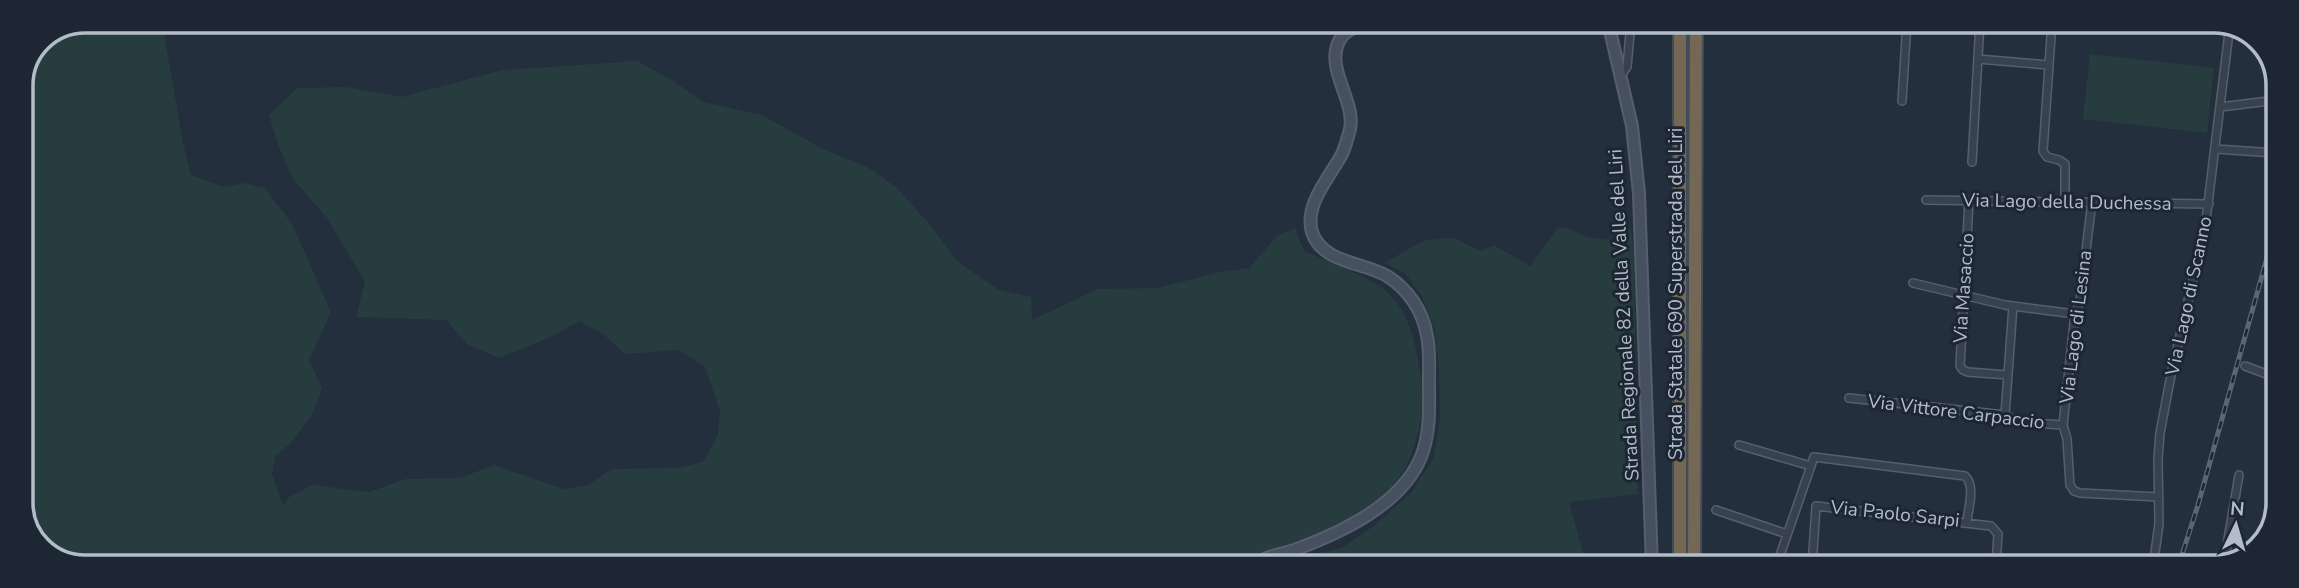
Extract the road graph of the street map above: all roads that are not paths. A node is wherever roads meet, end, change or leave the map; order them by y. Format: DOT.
graph roads {
  1 [pos="1348,33"];
  2 [pos="1610,33"];
  3 [pos="1630,33"];
  4 [pos="1680,33"];
  5 [pos="1696,33"];
  6 [pos="1905,33"];
  7 [pos="1979,33"];
  8 [pos="2051,33"];
  9 [pos="2229,36"];
  10 [pos="1978,59"];
  11 [pos="2048,65"];
  12 [pos="1620,75"];
  13 [pos="1902,101"];
  14 [pos="2266,101"];
  15 [pos="2220,107"];
  16 [pos="2216,149"];
  17 [pos="2266,152"];
  18 [pos="1972,162"];
  19 [pos="1926,200"];
  20 [pos="1969,201"];
  21 [pos="2065,201"];
  22 [pos="2092,201"];
  23 [pos="2209,204"];
  24 [pos="1913,283"];
  25 [pos="1964,294"];
  26 [pos="2013,306"];
  27 [pos="2074,314"];
  28 [pos="2245,366"];
  29 [pos="2008,375"];
  30 [pos="2266,375"];
  31 [pos="1849,398"];
  32 [pos="2005,415"];
  33 [pos="2063,425"];
  34 [pos="1738,445"];
  35 [pos="1811,466"];
  36 [pos="2239,475"];
  37 [pos="2159,497"];
  38 [pos="1716,510"];
  39 [pos="1967,522"];
  40 [pos="1787,534"];
  41 [pos="2225,554"];
  42 [pos="1276,555"];
  43 [pos="1652,555"];
  44 [pos="1680,555"];
  45 [pos="1694,555"];
  46 [pos="1780,555"];
  47 [pos="1813,555"];
  48 [pos="1997,555"];
  49 [pos="2155,555"];
  1 -- 42 [label="main road"];
  2 -- 12 [label="main road, Strada Regionale 82 della Valle del Liri"];
  3 -- 12 [label="street"];
  4 -- 44 [label="highway, Strada Statale 690 Superstrada del Liri"];
  5 -- 45 [label="highway, Strada Statale 690 Superstrada del Liri"];
  6 -- 13 [label="street"];
  7 -- 10 [label="street"];
  8 -- 11 [label="street"];
  9 -- 15 [label="street, Via Lago di Scanno"];
  10 -- 11 [label="street"];
  10 -- 18 [label="street"];
  11 -- 21 [label="street"];
  12 -- 43 [label="main road, Strada Regionale 82 della Valle del Liri"];
  14 -- 15 [label="street"];
  15 -- 16 [label="street, Via Lago di Scanno"];
  16 -- 17 [label="street"];
  16 -- 23 [label="street, Via Lago di Scanno"];
  19 -- 20 [label="street, Via Lago della Duchessa"];
  20 -- 21 [label="street, Via Lago della Duchessa"];
  20 -- 25 [label="street, Via Masaccio"];
  21 -- 22 [label="street, Via Lago della Duchessa"];
  22 -- 23 [label="street, Via Lago della Duchessa"];
  22 -- 27 [label="street, Via Lago di Lesina"];
  23 -- 37 [label="street, Via Lago di Scanno"];
  24 -- 25 [label="street"];
  25 -- 26 [label="street"];
  25 -- 29 [label="street, Via Masaccio"];
  26 -- 27 [label="street"];
  26 -- 29 [label="street"];
  27 -- 33 [label="street, Via Lago di Lesina"];
  28 -- 30 [label="street"];
  29 -- 32 [label="street"];
  31 -- 32 [label="street, Via Vittore Carpaccio"];
  32 -- 33 [label="street, Via Vittore Carpaccio"];
  33 -- 37 [label="street, Via Lago di Lesina"];
  34 -- 35 [label="street"];
  35 -- 39 [label="street"];
  35 -- 40 [label="street"];
  36 -- 41 [label="street"];
  37 -- 49 [label="street, Via Lago di Scanno"];
  38 -- 40 [label="street"];
  39 -- 47 [label="street, Via Paolo Sarpi"];
  39 -- 48 [label="street, Via Paolo Sarpi"];
  40 -- 46 [label="street"];
}
